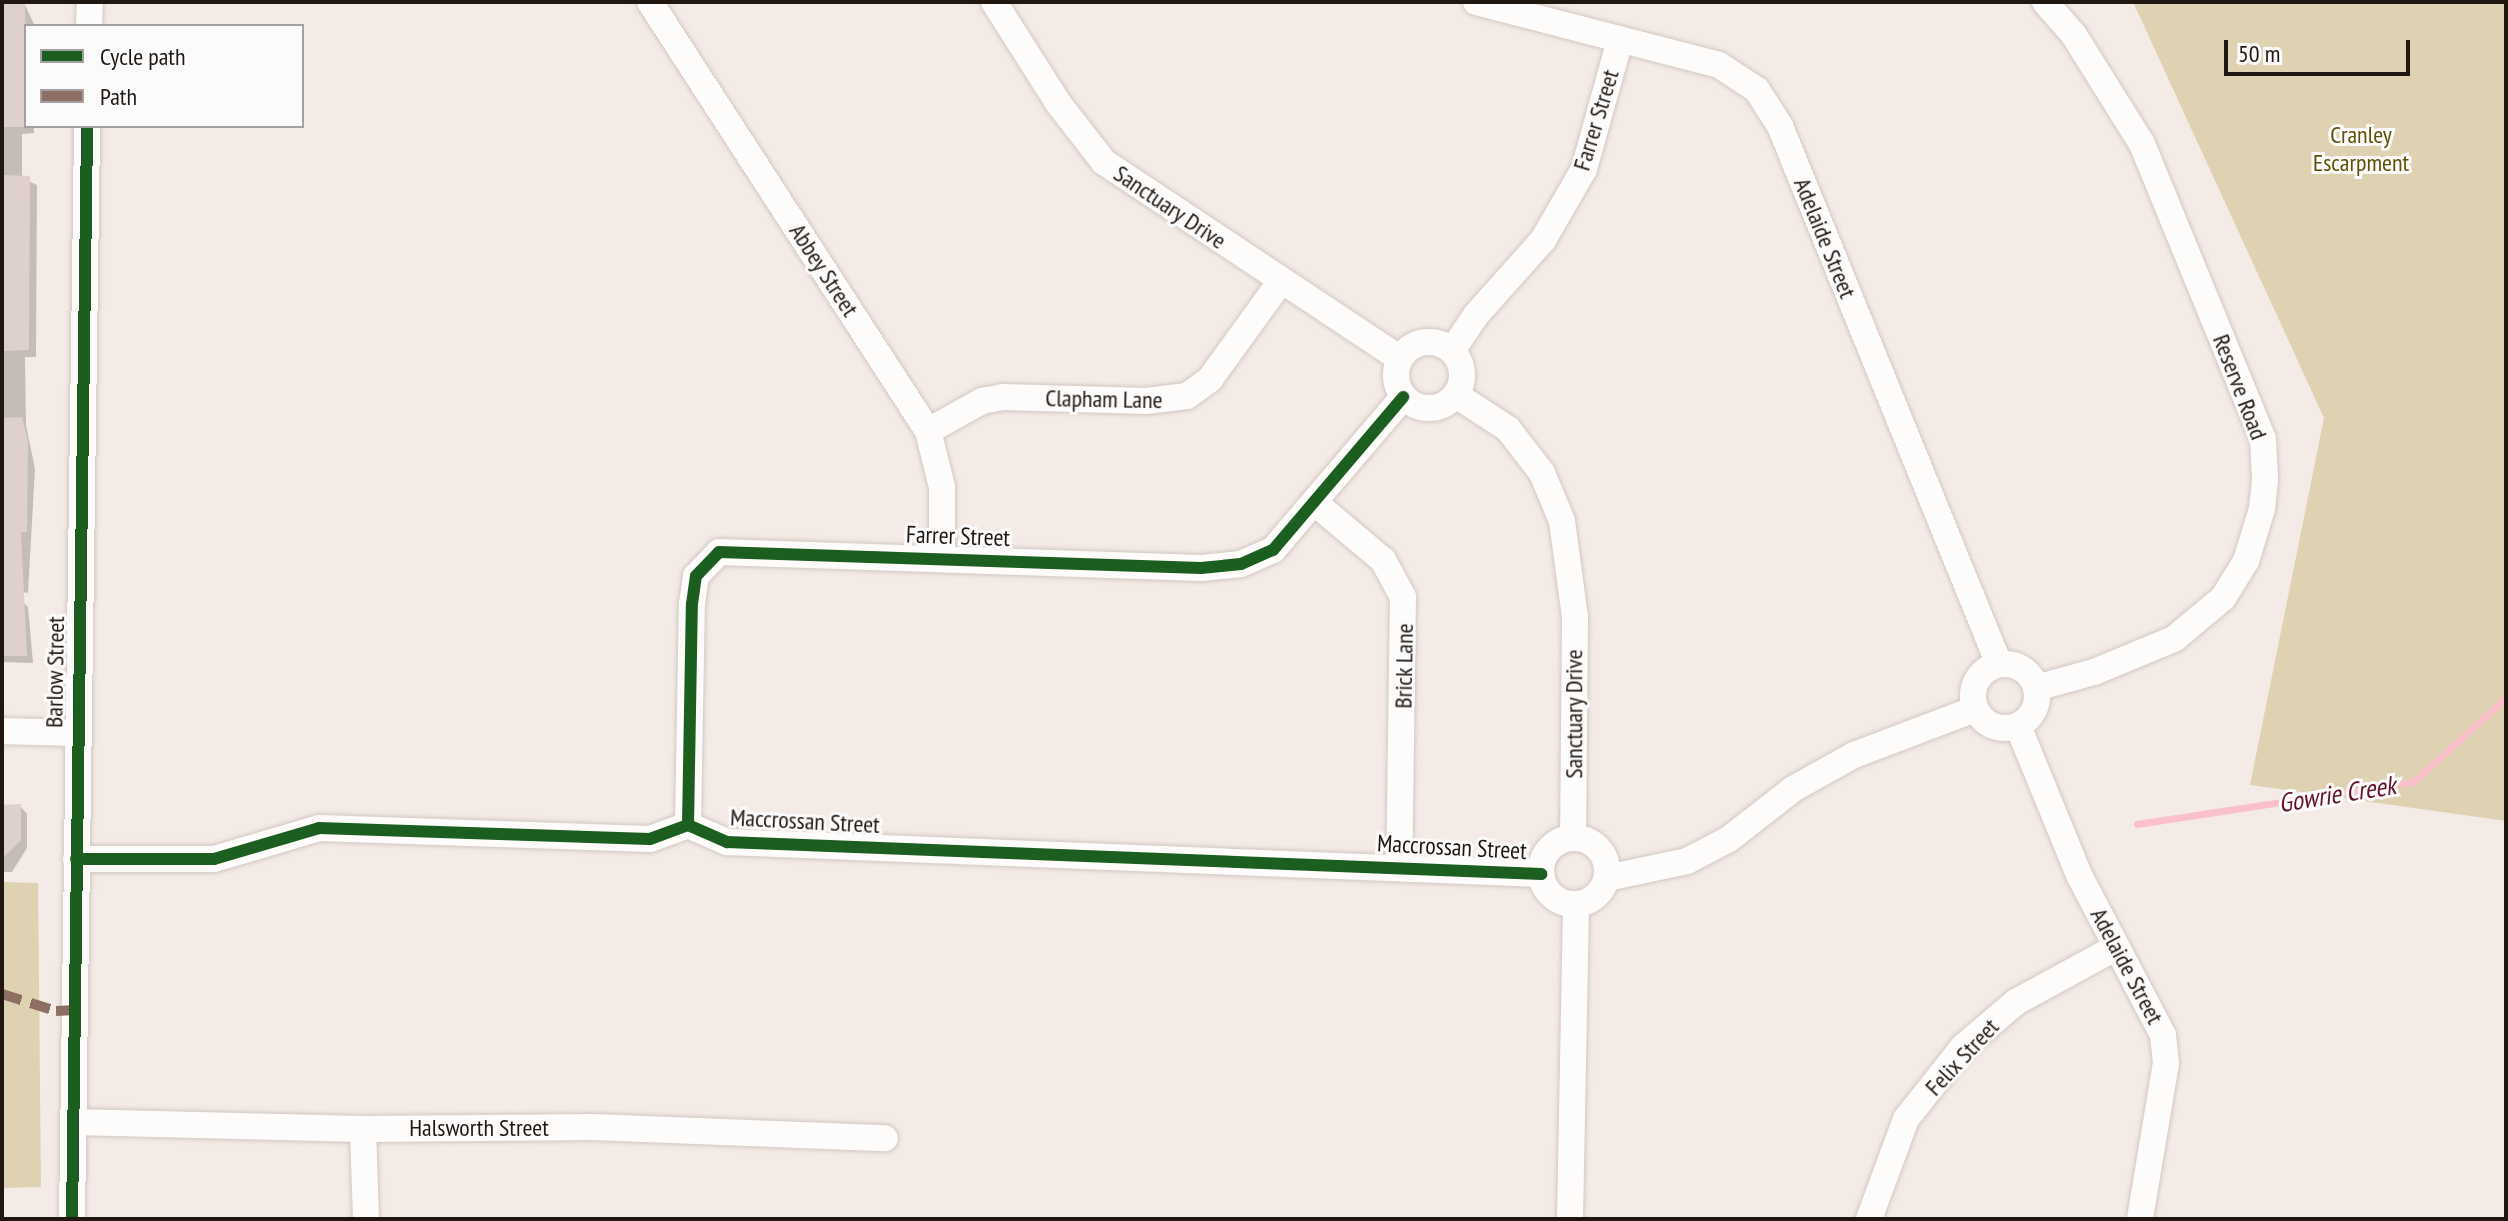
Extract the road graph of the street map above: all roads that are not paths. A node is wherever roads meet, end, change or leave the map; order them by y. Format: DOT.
graph roads {
  1 [pos="90,2"];
  2 [pos="650,2"];
  3 [pos="994,2"];
  4 [pos="1476,2"];
  5 [pos="2045,2"];
  6 [pos="89,24"];
  7 [pos="1620,40"];
  8 [pos="87,128"];
  9 [pos="1281,281"];
  10 [pos="1452,351"];
  11 [pos="1399,358"];
  12 [pos="1456,395"];
  13 [pos="1403,397"];
  14 [pos="928,431"];
  15 [pos="1315,503"];
  16 [pos="942,557"];
  17 [pos="1999,664"];
  18 [pos="2036,688"];
  19 [pos="1975,709"];
  20 [pos="2018,726"];
  21 [pos="2,731"];
  22 [pos="76,733"];
  23 [pos="688,825"];
  24 [pos="1573,838"];
  25 [pos="76,859"];
  26 [pos="1399,867"];
  27 [pos="1541,874"];
  28 [pos="1607,878"];
  29 [pos="1576,905"];
  30 [pos="2115,948"];
  31 [pos="73,1122"];
  32 [pos="363,1129"];
  33 [pos="885,1138"];
  34 [pos="72,1219"];
  35 [pos="366,1219"];
  36 [pos="1570,1219"];
  37 [pos="1869,1219"];
  38 [pos="2140,1219"];
  1 -- 6 [label="street"];
  2 -- 14 [label="street, Abbey Street"];
  3 -- 9 [label="street, Sanctuary Drive"];
  4 -- 7 [label="street, Adelaide Street"];
  5 -- 18 [label="street, Reserve Road"];
  7 -- 10 [label="street, Farrer Street"];
  7 -- 17 [label="street, Adelaide Street"];
  8 -- 22 [label="street, Barlow Street"];
  9 -- 11 [label="street, Sanctuary Drive"];
  9 -- 14 [label="street, Clapham Lane"];
  10 -- 11 [label="street"];
  10 -- 12 [label="street"];
  11 -- 13 [label="street"];
  12 -- 13 [label="street"];
  12 -- 24 [label="street, Sanctuary Drive"];
  13 -- 15 [label="street, Farrer Street"];
  14 -- 16 [label="street, Abbey Street"];
  15 -- 16 [label="street, Farrer Street"];
  15 -- 26 [label="street, Brick Lane"];
  16 -- 23 [label="street, Farrer Street"];
  17 -- 18 [label="street"];
  17 -- 19 [label="street"];
  18 -- 20 [label="street"];
  19 -- 20 [label="street"];
  19 -- 28 [label="street"];
  20 -- 30 [label="street, Adelaide Street"];
  21 -- 22 [label="street"];
  22 -- 25 [label="street, Barlow Street"];
  23 -- 25 [label="street"];
  23 -- 26 [label="street, Maccrossan Street"];
  24 -- 27 [label="street"];
  24 -- 28 [label="street"];
  25 -- 31 [label="street, Barlow Street"];
  26 -- 27 [label="street, Maccrossan Street"];
  27 -- 29 [label="street"];
  28 -- 29 [label="street"];
  29 -- 36 [label="street"];
  30 -- 37 [label="street, Felix Street"];
  30 -- 38 [label="street, Adelaide Street"];
  31 -- 32 [label="street, Halsworth Street"];
  31 -- 34 [label="street, Barlow Street"];
  32 -- 33 [label="street, Halsworth Street"];
  32 -- 35 [label="street"];
}
